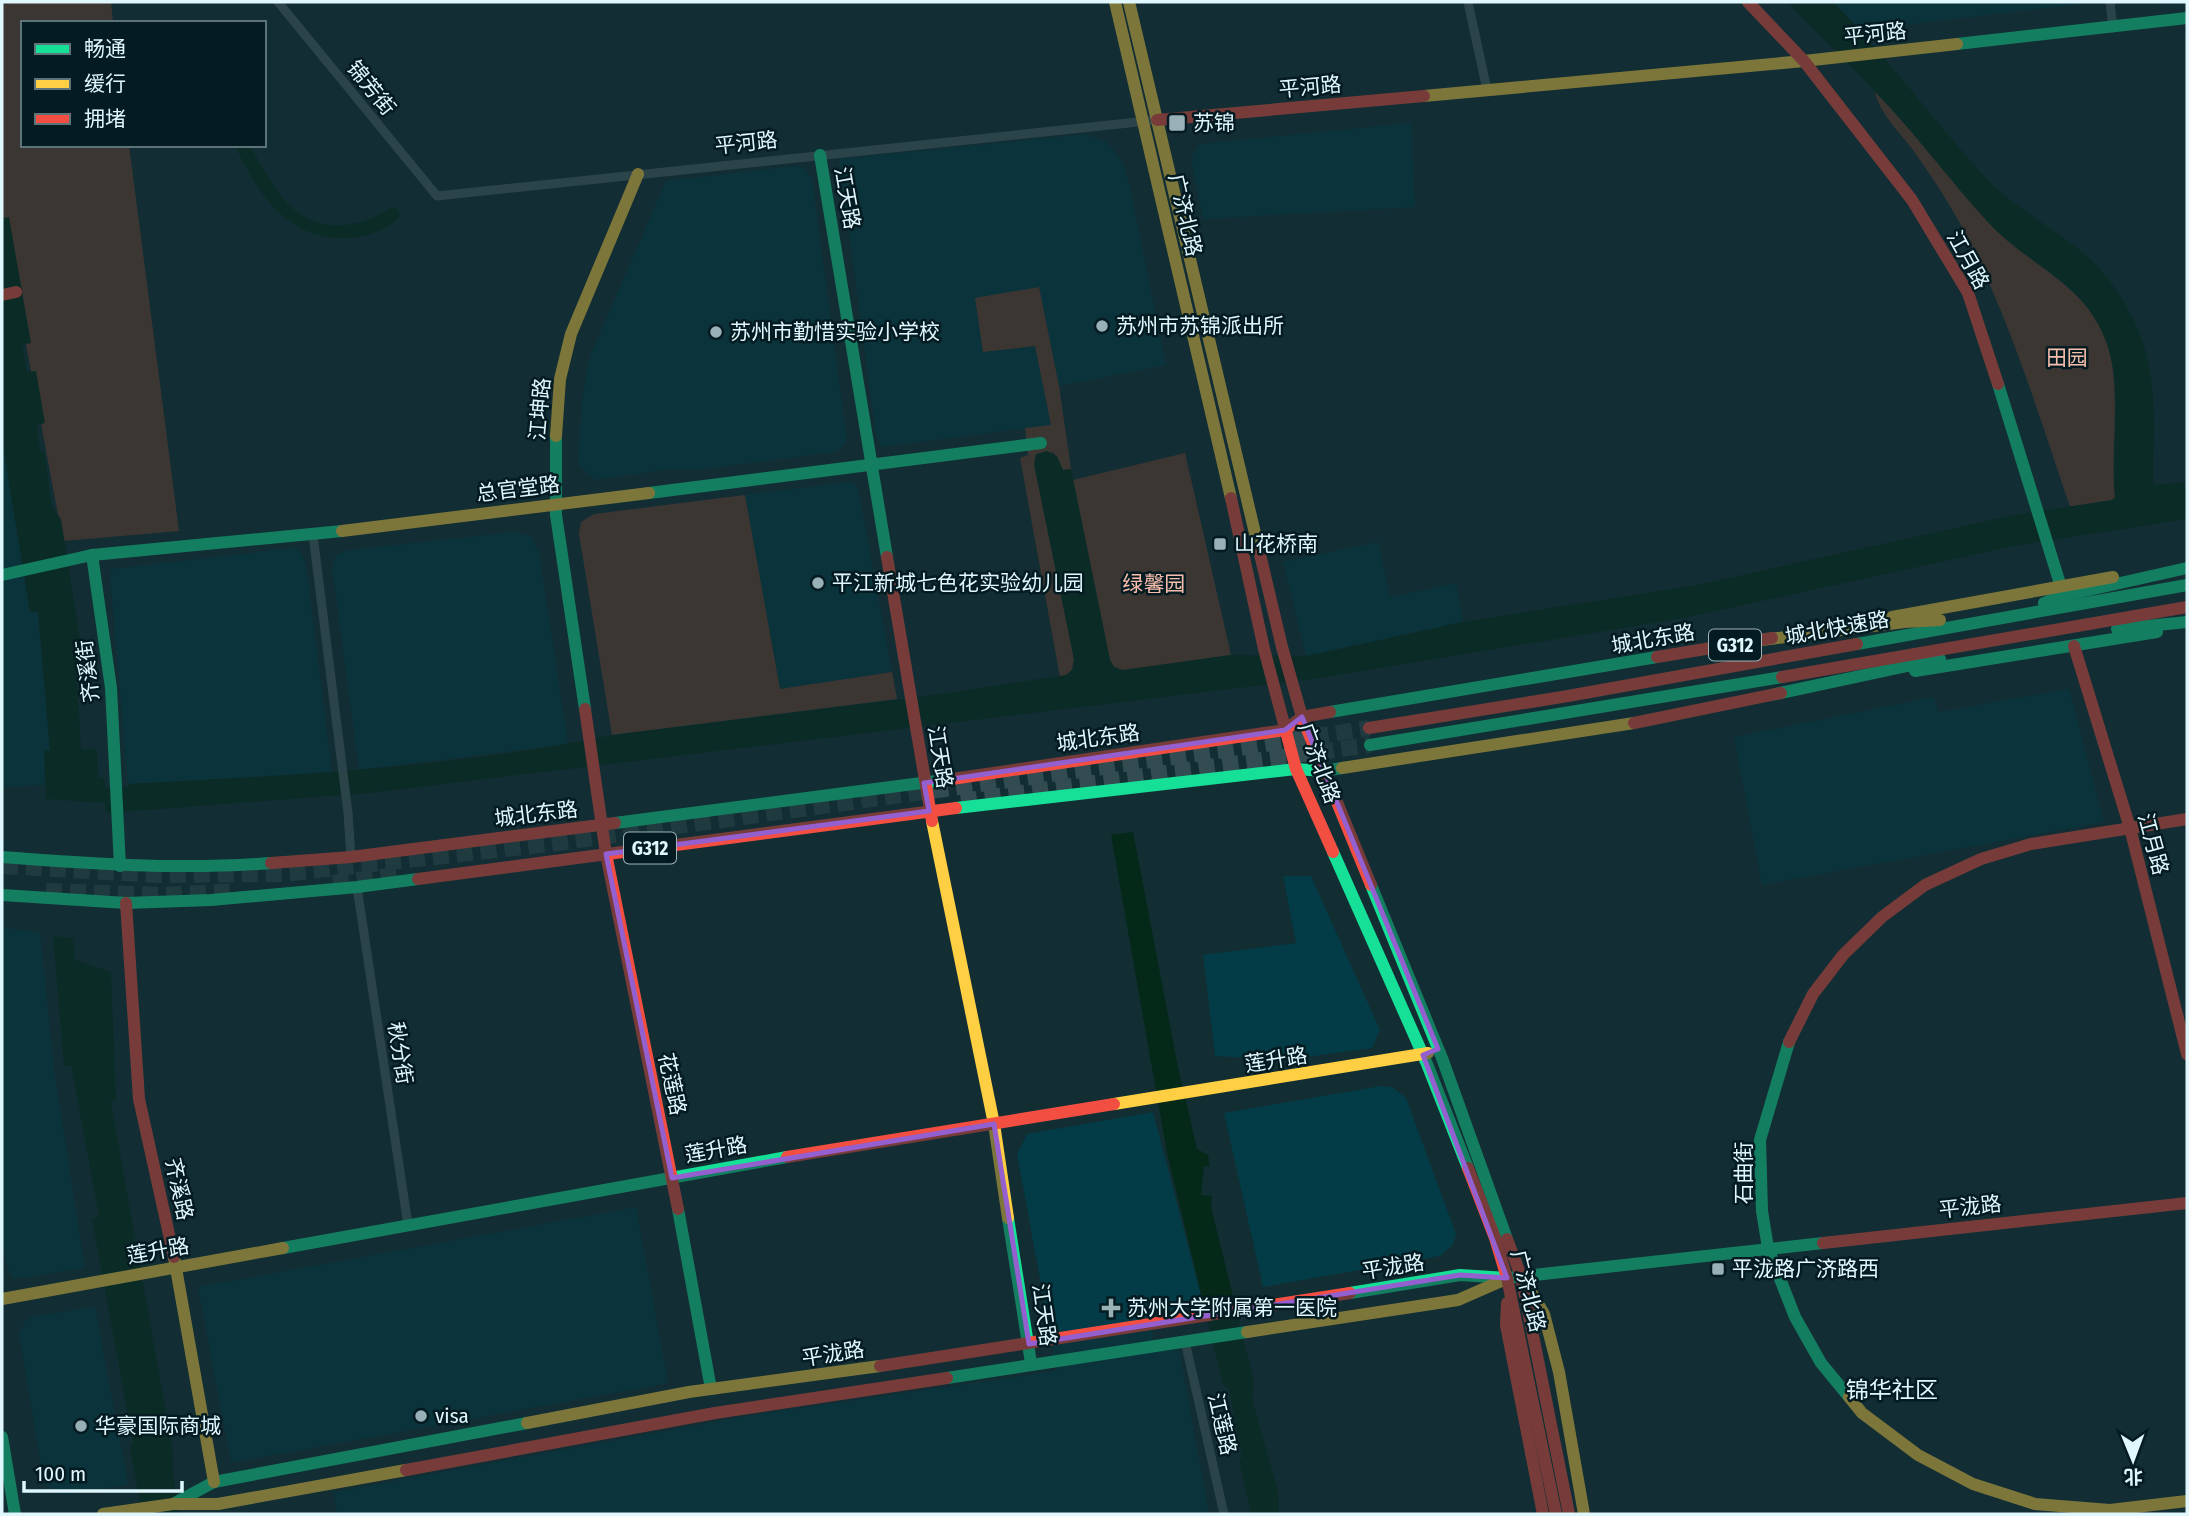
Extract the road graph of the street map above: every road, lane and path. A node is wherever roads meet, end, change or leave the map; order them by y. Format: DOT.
graph roads {
  1 [pos="278,2"];
  2 [pos="1115,2"];
  3 [pos="1129,2"];
  4 [pos="1468,2"];
  5 [pos="1748,2"];
  6 [pos="2110,2"];
  7 [pos="2187,19"];
  8 [pos="2113,28"];
  9 [pos="1804,61"];
  10 [pos="1487,90"];
  11 [pos="1150,121"];
  12 [pos="820,155"];
  13 [pos="638,174"];
  14 [pos="437,196"];
  15 [pos="16,292"];
  16 [pos="2,295"];
  17 [pos="1041,443"];
  18 [pos="873,465"];
  19 [pos="556,504"];
  20 [pos="313,535"];
  21 [pos="92,555"];
  22 [pos="2187,566"];
  23 [pos="2,575"];
  24 [pos="2187,585"];
  25 [pos="2061,587"];
  26 [pos="2187,607"];
  27 [pos="2010,617"];
  28 [pos="2187,622"];
  29 [pos="2187,628"];
  30 [pos="2016,637"];
  31 [pos="1762,640"];
  32 [pos="2074,646"];
  33 [pos="1771,695"];
  34 [pos="1302,717"];
  35 [pos="1369,728"];
  36 [pos="1285,730"];
  37 [pos="1370,745"];
  38 [pos="1296,769"];
  39 [pos="1322,771"];
  40 [pos="924,783"];
  41 [pos="596,786"];
  42 [pos="929,811"];
  43 [pos="2187,819"];
  44 [pos="602,825"];
  45 [pos="2130,828"];
  46 [pos="606,854"];
  47 [pos="2,857"];
  48 [pos="351,857"];
  49 [pos="120,866"];
  50 [pos="357,887"];
  51 [pos="2,895"];
  52 [pos="126,903"];
  53 [pos="1437,1049"];
  54 [pos="2187,1054"];
  55 [pos="1423,1056"];
  56 [pos="994,1124"];
  57 [pos="672,1178"];
  58 [pos="2187,1203"];
  59 [pos="408,1225"];
  60 [pos="1768,1248"];
  61 [pos="176,1268"];
  62 [pos="1521,1276"];
  63 [pos="1507,1279"];
  64 [pos="2,1299"];
  65 [pos="1185,1341"];
  66 [pos="1029,1344"];
  67 [pos="1031,1363"];
  68 [pos="711,1389"];
  69 [pos="2,1437"];
  70 [pos="214,1482"];
  71 [pos="1557,1483"];
  72 [pos="2187,1501"];
  73 [pos="173,1504"];
  74 [pos="219,1509"];
  75 [pos="15,1514"];
  76 [pos="103,1514"];
  77 [pos="1224,1514"];
  78 [pos="1543,1514"];
  79 [pos="1556,1514"];
  80 [pos="1569,1514"];
  81 [pos="1584,1514"];
  1 -- 14 [label="street, 锦芳街"];
  2 -- 11 [label="main road, 广济北路"];
  3 -- 11 [label="main road, 广济北路"];
  4 -- 10 [label="street"];
  5 -- 9 [label="main road, 江月路"];
  6 -- 8 [label="street"];
  7 -- 8 [label="main road, 平河路"];
  8 -- 9 [label="main road, 平河路"];
  9 -- 10 [label="main road, 平河路"];
  9 -- 25 [label="main road, 江月路"];
  10 -- 11 [label="main road, 平河路"];
  11 -- 12 [label="street, 平河路"];
  11 -- 34 [label="main road, 广济北路"];
  11 -- 36 [label="main road, 广济北路"];
  12 -- 13 [label="street, 平河路"];
  12 -- 18 [label="main road, 江天路"];
  13 -- 14 [label="street, 平河路"];
  13 -- 19 [label="main road, 江坤路"];
  15 -- 16 [label="main road"];
  17 -- 18 [label="main road, 总官堂路"];
  18 -- 19 [label="main road, 总官堂路"];
  18 -- 40 [label="main road, 江天路"];
  19 -- 20 [label="main road, 总官堂路"];
  19 -- 41 [label="main road, 江坤路"];
  20 -- 21 [label="main road, 总官堂路"];
  20 -- 48 [label="street"];
  21 -- 23 [label="main road, 总官堂路"];
  21 -- 49 [label="main road, 齐溪街"];
  22 -- 25 [label="main road, 城北东路 / G312"];
  22 -- 27 [label="main road"];
  24 -- 27 [label="main road, 城北快速路"];
  25 -- 31 [label="main road, 城北东路 / G312"];
  26 -- 30 [label="main road, 城北快速路"];
  27 -- 31 [label="main road"];
  27 -- 35 [label="main road, 城北快速路"];
  28 -- 30 [label="main road"];
  29 -- 32 [label="main road, G312"];
  30 -- 33 [label="main road"];
  30 -- 37 [label="main road, 城北快速路"];
  31 -- 34 [label="main road, 城北东路 / G312"];
  32 -- 33 [label="main road, G312"];
  32 -- 45 [label="main road, 江月路"];
  33 -- 39 [label="main road, G312"];
  34 -- 36 [label="main road, 城北东路 / G312"];
  34 -- 39 [label="main road, 广济北路"];
  36 -- 38 [label="main road, 广济北路"];
  36 -- 40 [label="main road, 城北东路 / G312"];
  38 -- 39 [label="main road, G312"];
  38 -- 42 [label="main road, G312"];
  38 -- 55 [label="main road, 广济北路"];
  39 -- 53 [label="main road, 广济北路"];
  40 -- 42 [label="main road, 江天路"];
  40 -- 44 [label="main road, 城北东路 / G312"];
  41 -- 44 [label="main road, 花莲路"];
  42 -- 46 [label="main road, G312"];
  42 -- 56 [label="main road, 江天路"];
  43 -- 45 [label="main road, 石曲街"];
  44 -- 46 [label="main road, 花莲路"];
  44 -- 48 [label="main road, 城北东路 / G312"];
  45 -- 54 [label="main road, 江月路"];
  45 -- 60 [label="main road, 石曲街"];
  46 -- 50 [label="main road, G312"];
  46 -- 57 [label="main road, 花莲路"];
  47 -- 49 [label="main road, 城北东路 / G312"];
  48 -- 49 [label="main road, 城北东路 / G312"];
  50 -- 52 [label="main road, G312"];
  50 -- 59 [label="street, 秋分街"];
  51 -- 52 [label="main road, G312"];
  52 -- 61 [label="main road, 齐溪路"];
  53 -- 55 [label="main road, 莲升路"];
  53 -- 62 [label="main road, 广济北路"];
  55 -- 56 [label="main road, 莲升路"];
  55 -- 63 [label="main road, 广济北路"];
  56 -- 57 [label="main road, 莲升路"];
  56 -- 66 [label="main road, 江天路"];
  57 -- 59 [label="main road, 莲升路"];
  57 -- 68 [label="main road, 花莲路"];
  58 -- 60 [label="main road, 平泷路"];
  59 -- 61 [label="main road, 莲升路"];
  60 -- 62 [label="main road, 平泷路"];
  60 -- 72 [label="main road, 石曲街"];
  61 -- 64 [label="main road, 莲升路"];
  61 -- 70 [label="main road, 齐溪路"];
  62 -- 63 [label="main road, 平泷路"];
  62 -- 71 [label="main road, 广济北路"];
  62 -- 81 [label="main road"];
  63 -- 65 [label="main road, 平泷路"];
  63 -- 66 [label="main road, 平泷路"];
  63 -- 71 [label="main road, 广济北路"];
  63 -- 78 [label="main road"];
  65 -- 67 [label="main road, 平泷路"];
  65 -- 77 [label="street, 江莲路"];
  66 -- 67 [label="main road, 江天路"];
  66 -- 68 [label="main road, 平泷路"];
  67 -- 74 [label="main road, 平泷路"];
  68 -- 70 [label="main road, 平泷路"];
  69 -- 75 [label="main road"];
  70 -- 73 [label="main road, 平泷路"];
  71 -- 79 [label="main road, 广济北路"];
  71 -- 80 [label="main road, 广济北路"];
  73 -- 74 [label="main road, 平泷路"];
  73 -- 76 [label="main road, 平泷路"];
}
